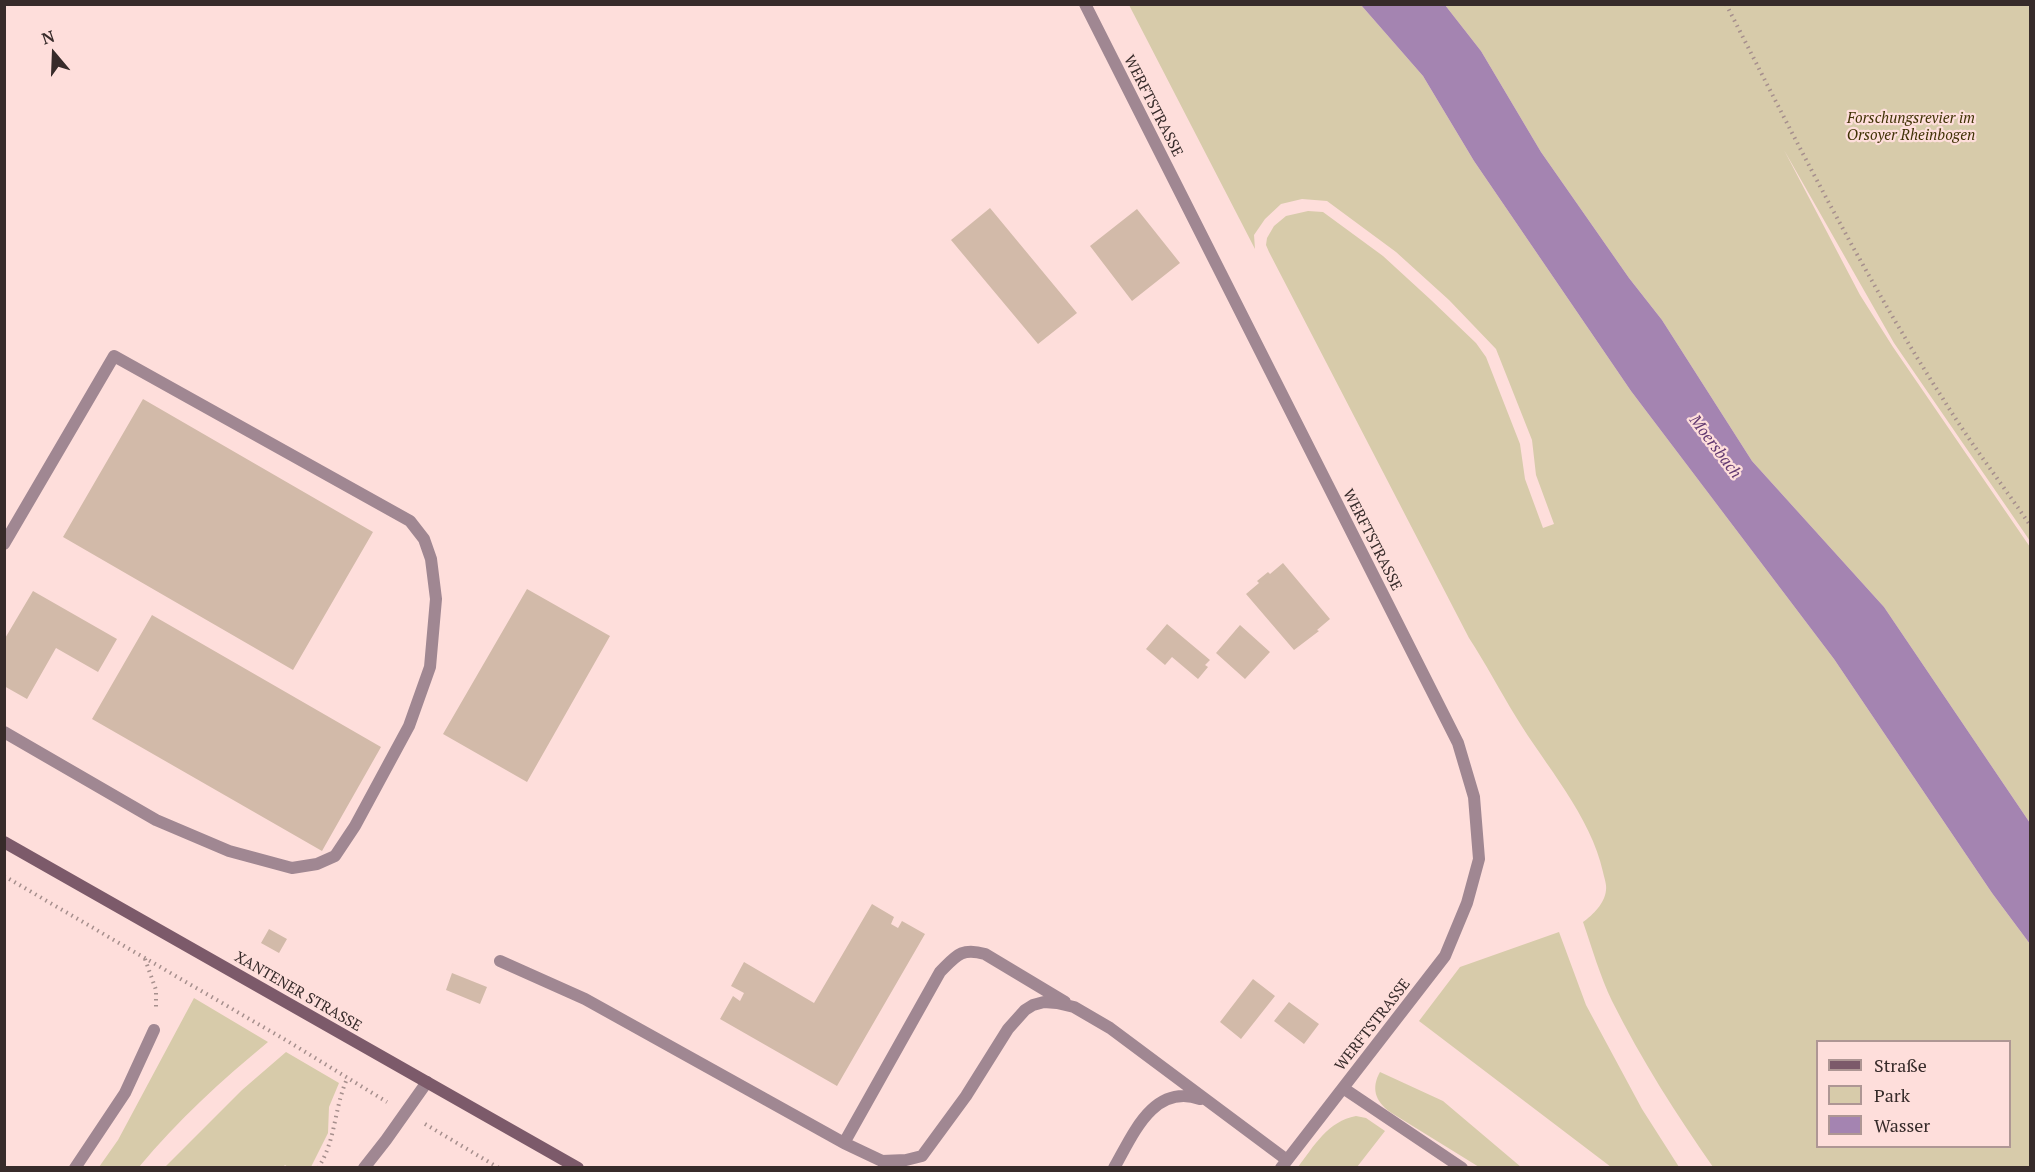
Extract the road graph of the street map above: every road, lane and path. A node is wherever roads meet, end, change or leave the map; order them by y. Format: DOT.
graph roads {
  1 [pos="1086,4"];
  2 [pos="1726,4"];
  3 [pos="2031,525"];
  4 [pos="4,544"];
  5 [pos="4,732"];
  6 [pos="4,842"];
  7 [pos="4,876"];
  8 [pos="145,958"];
  9 [pos="500,961"];
  10 [pos="1074,1007"];
  11 [pos="154,1030"];
  12 [pos="347,1079"];
  13 [pos="427,1083"];
  14 [pos="1343,1088"];
  15 [pos="1207,1101"];
  16 [pos="405,1113"];
  17 [pos="843,1143"];
  18 [pos="882,1164"];
  19 [pos="1284,1164"];
  20 [pos="75,1167"];
  21 [pos="318,1167"];
  22 [pos="364,1167"];
  23 [pos="500,1167"];
  24 [pos="578,1167"];
  25 [pos="1114,1167"];
  26 [pos="1462,1167"];
  1 -- 14 [label="street, WERFTSTRASSE"];
  2 -- 3 [label="path"];
  4 -- 5 [label="street"];
  6 -- 13 [label="main road, XANTENER STRASSE"];
  7 -- 8 [label="path"];
  8 -- 11 [label="path"];
  8 -- 12 [label="path"];
  9 -- 17 [label="street"];
  10 -- 15 [label="street"];
  10 -- 17 [label="street"];
  10 -- 18 [label="street"];
  11 -- 20 [label="street"];
  12 -- 16 [label="path"];
  12 -- 21 [label="path"];
  13 -- 16 [label="street"];
  13 -- 24 [label="main road, XANTENER STRASSE"];
  14 -- 19 [label="street, WERFTSTRASSE"];
  14 -- 26 [label="street, WERFTSTRASSE"];
  15 -- 19 [label="street"];
  15 -- 25 [label="street"];
  16 -- 22 [label="street"];
  16 -- 23 [label="path"];
  17 -- 18 [label="street"];
}
